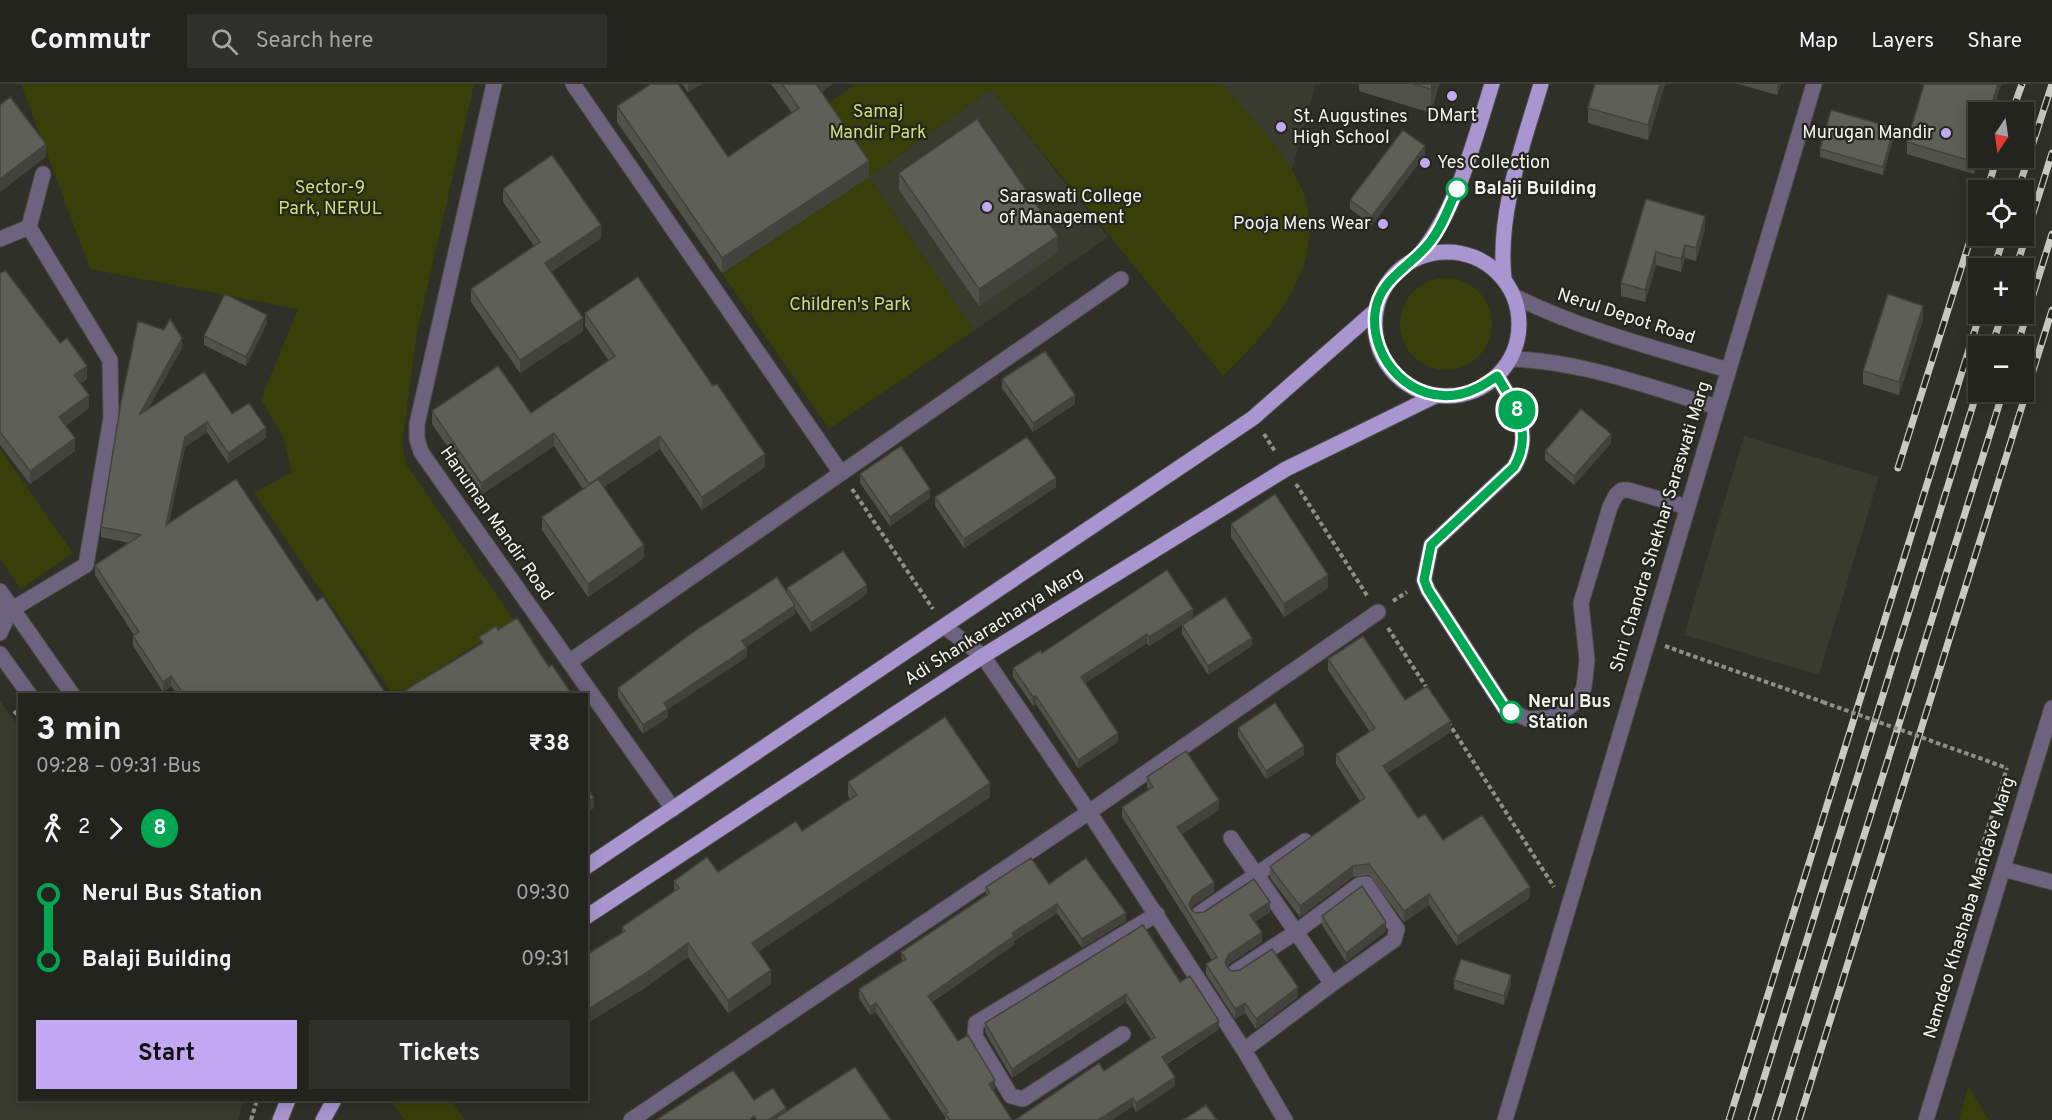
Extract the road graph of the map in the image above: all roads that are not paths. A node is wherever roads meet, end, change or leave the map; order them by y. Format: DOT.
graph roads {
  1 [pos="494,84"];
  2 [pos="573,84"];
  3 [pos="1492,84"];
  4 [pos="1541,84"];
  5 [pos="1814,84"];
  6 [pos="43,174"];
  7 [pos="29,227"];
  8 [pos="0,239"];
  9 [pos="1418,257"];
  10 [pos="1504,278"];
  11 [pos="1121,279"];
  12 [pos="1514,296"];
  13 [pos="1375,311"];
  14 [pos="1511,359"];
  15 [pos="1728,370"];
  16 [pos="1497,376"];
  17 [pos="1437,395"];
  18 [pos="1717,407"];
  19 [pos="841,473"];
  20 [pos="1687,507"];
  21 [pos="0,591"];
  22 [pos="5,610"];
  23 [pos="1378,612"];
  24 [pos="945,627"];
  25 [pos="0,633"];
  26 [pos="0,654"];
  27 [pos="983,656"];
  28 [pos="569,662"];
  29 [pos="28,693"];
  30 [pos="71,693"];
  31 [pos="2052,708"];
  32 [pos="673,809"];
  33 [pos="1089,812"];
  34 [pos="1311,837"];
  35 [pos="1231,838"];
  36 [pos="588,866"];
  37 [pos="2003,869"];
  38 [pos="1257,875"];
  39 [pos="2052,882"];
  40 [pos="1157,914"];
  41 [pos="1199,914"];
  42 [pos="588,916"];
  43 [pos="1296,932"];
  44 [pos="1235,972"];
  45 [pos="1332,984"];
  46 [pos="1123,1034"];
  47 [pos="1244,1050"];
  48 [pos="333,1101"];
  49 [pos="323,1120"];
  50 [pos="631,1120"];
  51 [pos="1285,1120"];
  52 [pos="1505,1120"];
  53 [pos="1926,1120"];
  1 -- 28 [label="street, Hanuman Mandir Road"];
  2 -- 19 [label="street"];
  3 -- 9 [label="main road"];
  4 -- 10 [label="main road"];
  5 -- 15 [label="street, Shri Chandra Shekhar Saraswati Marg"];
  6 -- 7 [label="street"];
  7 -- 8 [label="street"];
  7 -- 22 [label="street"];
  9 -- 10 [label="main road"];
  9 -- 13 [label="main road"];
  10 -- 12 [label="main road"];
  11 -- 19 [label="street"];
  12 -- 14 [label="main road"];
  12 -- 15 [label="street, Nerul Depot Road"];
  13 -- 17 [label="main road"];
  13 -- 24 [label="main road, Adi Shankaracharya Marg"];
  14 -- 16 [label="main road"];
  14 -- 18 [label="street"];
  15 -- 18 [label="street, Shri Chandra Shekhar Saraswati Marg"];
  16 -- 17 [label="main road"];
  16 -- 20 [label="street"];
  17 -- 27 [label="main road, Adi Shankaracharya Marg"];
  18 -- 20 [label="street, Shri Chandra Shekhar Saraswati Marg"];
  19 -- 28 [label="street"];
  20 -- 52 [label="street, Shri Chandra Shekhar Saraswati Marg"];
  21 -- 22 [label="street"];
  22 -- 25 [label="street"];
  22 -- 30 [label="street"];
  23 -- 33 [label="street"];
  24 -- 27 [label="street"];
  24 -- 32 [label="main road, Adi Shankaracharya Marg"];
  26 -- 29 [label="street"];
  27 -- 33 [label="street"];
  27 -- 42 [label="main road, Adi Shankaracharya Marg"];
  28 -- 32 [label="street, Hanuman Mandir Road"];
  31 -- 37 [label="street, Namdeo Khashaba Mandave Marg"];
  32 -- 36 [label="main road, Adi Shankaracharya Marg"];
  33 -- 40 [label="street"];
  33 -- 50 [label="street"];
  34 -- 38 [label="street"];
  35 -- 38 [label="street"];
  37 -- 39 [label="street"];
  37 -- 53 [label="street, Namdeo Khashaba Mandave Marg"];
  38 -- 41 [label="street"];
  38 -- 43 [label="street"];
  40 -- 46 [label="street"];
  40 -- 47 [label="street"];
  43 -- 44 [label="street"];
  43 -- 45 [label="street"];
  43 -- 45 [label="street"];
  45 -- 47 [label="street"];
  47 -- 51 [label="street"];
  48 -- 49 [label="main road"];
}
